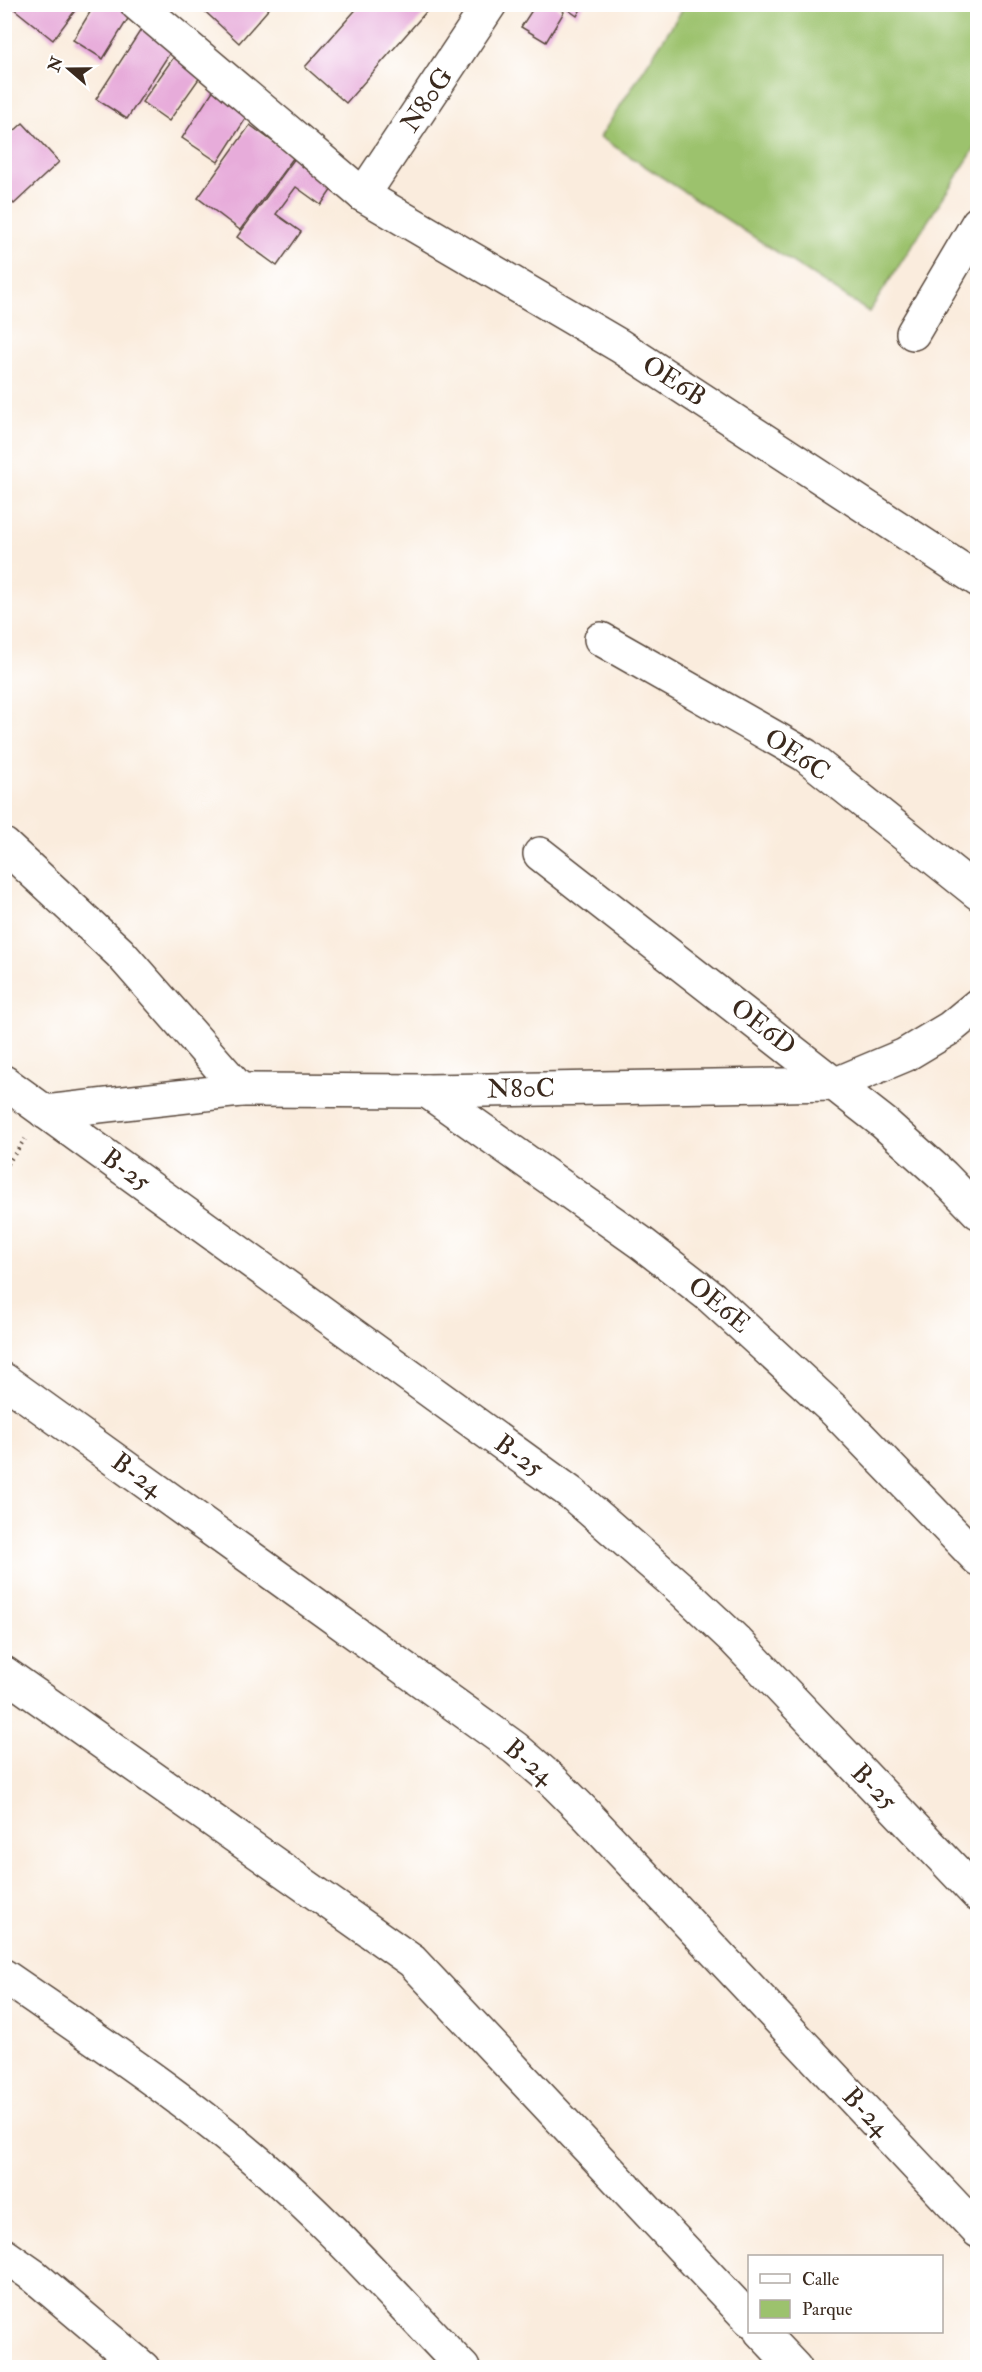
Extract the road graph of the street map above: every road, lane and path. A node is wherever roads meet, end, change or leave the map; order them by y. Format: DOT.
graph roads {
  1 [pos="136,4"];
  2 [pos="490,4"];
  3 [pos="363,195"];
  4 [pos="978,223"];
  5 [pos="913,333"];
  6 [pos="978,580"];
  7 [pos="601,639"];
  8 [pos="4,845"];
  9 [pos="540,854"];
  10 [pos="978,893"];
  11 [pos="978,1005"];
  12 [pos="4,1082"];
  13 [pos="836,1084"];
  14 [pos="240,1090"];
  15 [pos="427,1091"];
  16 [pos="45,1112"];
  17 [pos="978,1212"];
  18 [pos="4,1380"];
  19 [pos="978,1559"];
  20 [pos="4,1673"];
  21 [pos="978,1895"];
  22 [pos="4,1976"];
  23 [pos="978,2232"];
  24 [pos="4,2255"];
  25 [pos="748,2318"];
  26 [pos="763,2333"];
  27 [pos="143,2367"];
  28 [pos="463,2367"];
  29 [pos="795,2367"];
  1 -- 3 [label="street, OE6B"];
  2 -- 3 [label="street, N80G"];
  3 -- 6 [label="street, OE6B"];
  4 -- 5 [label="street"];
  7 -- 10 [label="street, OE6C"];
  8 -- 14 [label="street"];
  9 -- 13 [label="street, OE6D"];
  11 -- 13 [label="street, N80C"];
  12 -- 16 [label="street, B-25"];
  13 -- 15 [label="street, N80C"];
  13 -- 17 [label="street, OE6D"];
  14 -- 15 [label="street, N80C"];
  14 -- 16 [label="street, N80C"];
  15 -- 19 [label="street, OE6E"];
  16 -- 21 [label="street, B-25"];
  18 -- 23 [label="street, B-24"];
  20 -- 25 [label="street"];
  22 -- 28 [label="street"];
  24 -- 27 [label="street"];
  26 -- 29 [label="street"];
}
